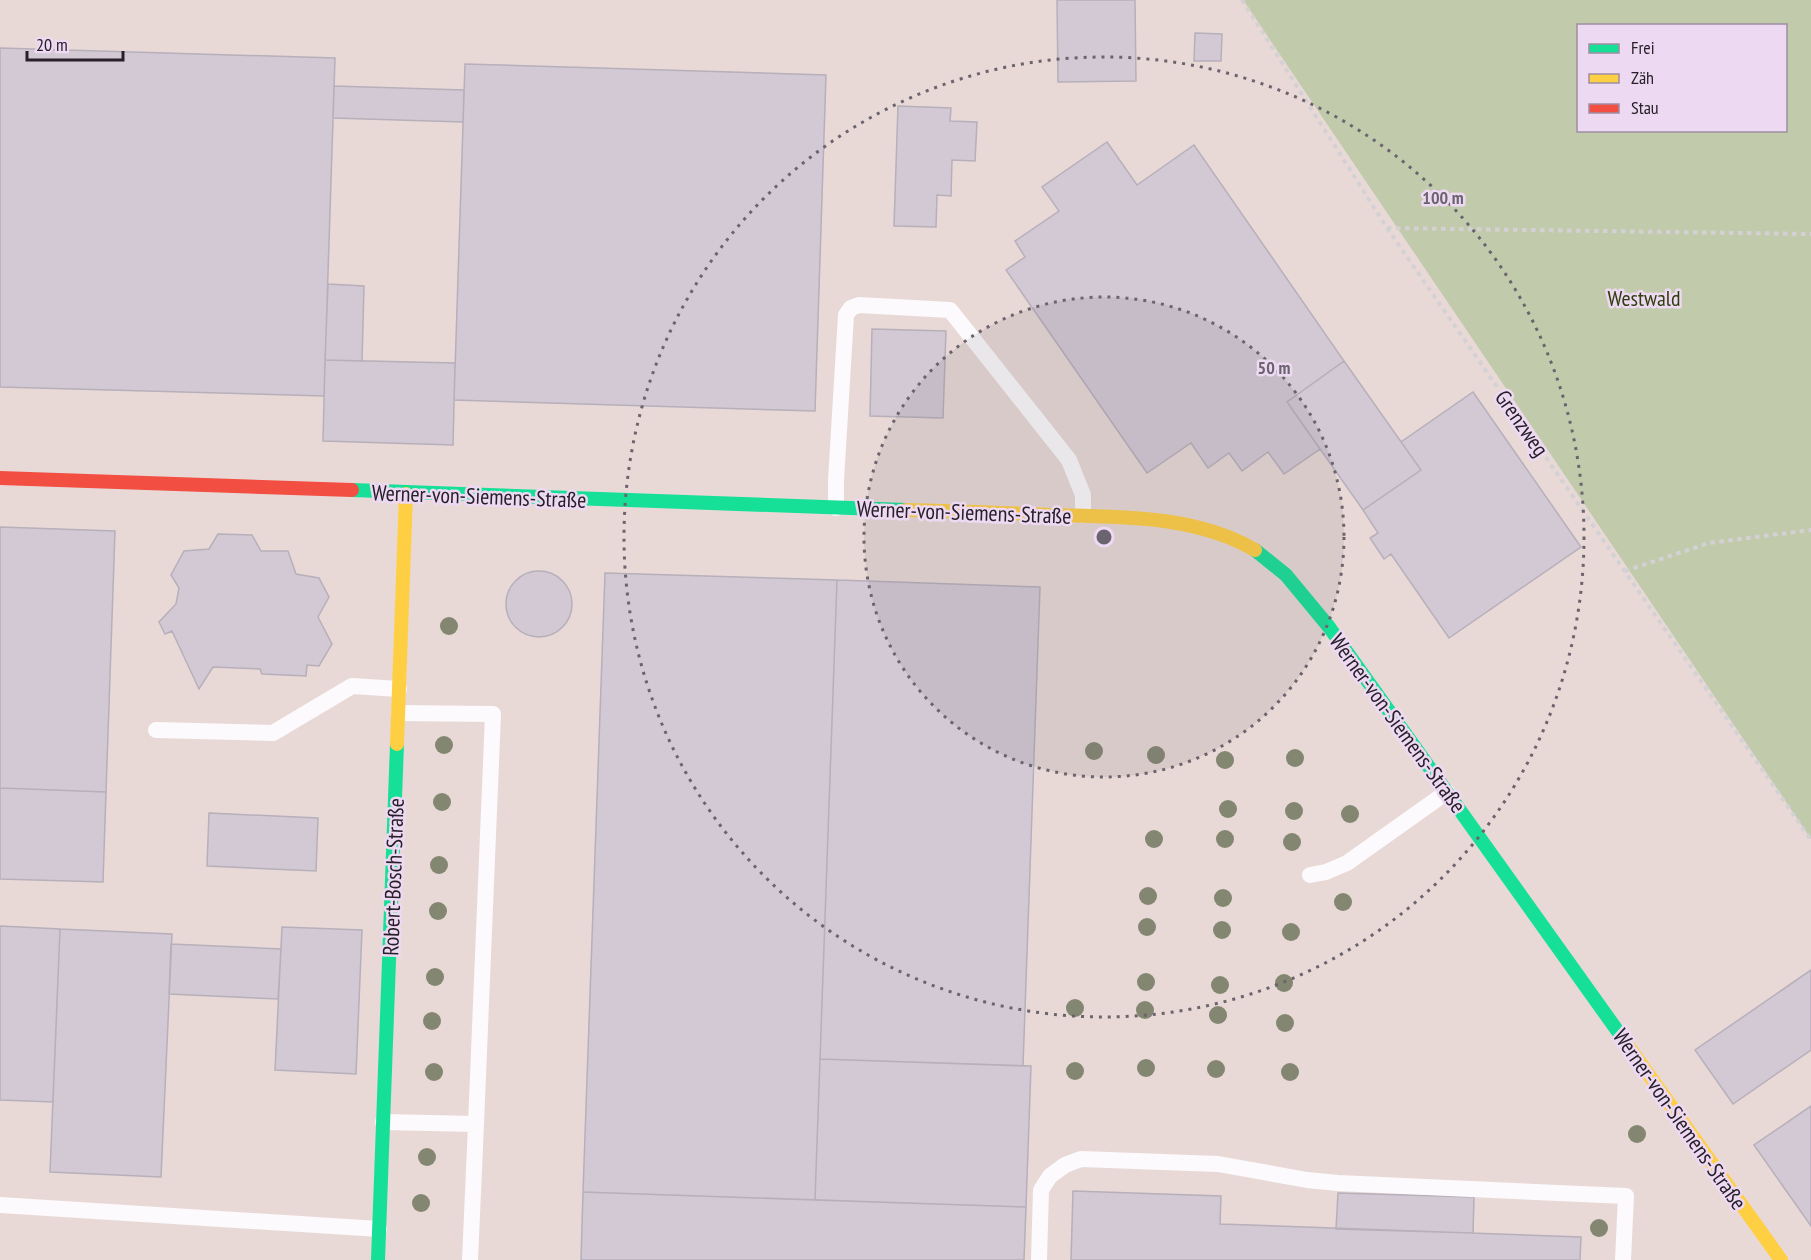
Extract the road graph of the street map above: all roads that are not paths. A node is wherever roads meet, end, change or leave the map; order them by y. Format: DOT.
graph roads {
  1 [pos="0,478"];
  2 [pos="406,494"];
  3 [pos="836,508"];
  4 [pos="1083,516"];
  5 [pos="399,689"];
  6 [pos="399,713"];
  7 [pos="156,730"];
  8 [pos="1447,792"];
  9 [pos="1310,875"];
  10 [pos="383,1122"];
  11 [pos="476,1124"];
  12 [pos="0,1205"];
  13 [pos="379,1229"];
  14 [pos="378,1260"];
  15 [pos="470,1260"];
  16 [pos="1039,1260"];
  17 [pos="1623,1260"];
  18 [pos="1781,1260"];
  1 -- 2 [label="street, Werner-von-Siemens-Straße"];
  2 -- 3 [label="street, Werner-von-Siemens-Straße"];
  2 -- 5 [label="street, Robert-Bosch-Straße"];
  3 -- 4 [label="street, Werner-von-Siemens-Straße"];
  3 -- 4 [label="lane"];
  4 -- 8 [label="street, Werner-von-Siemens-Straße"];
  5 -- 6 [label="street, Robert-Bosch-Straße"];
  5 -- 7 [label="lane"];
  6 -- 10 [label="street, Robert-Bosch-Straße"];
  6 -- 11 [label="lane"];
  8 -- 9 [label="lane"];
  8 -- 18 [label="street, Werner-von-Siemens-Straße"];
  10 -- 11 [label="lane"];
  10 -- 13 [label="street, Robert-Bosch-Straße"];
  11 -- 15 [label="lane"];
  12 -- 13 [label="lane"];
  13 -- 14 [label="street, Robert-Bosch-Straße"];
  16 -- 17 [label="lane"];
}
